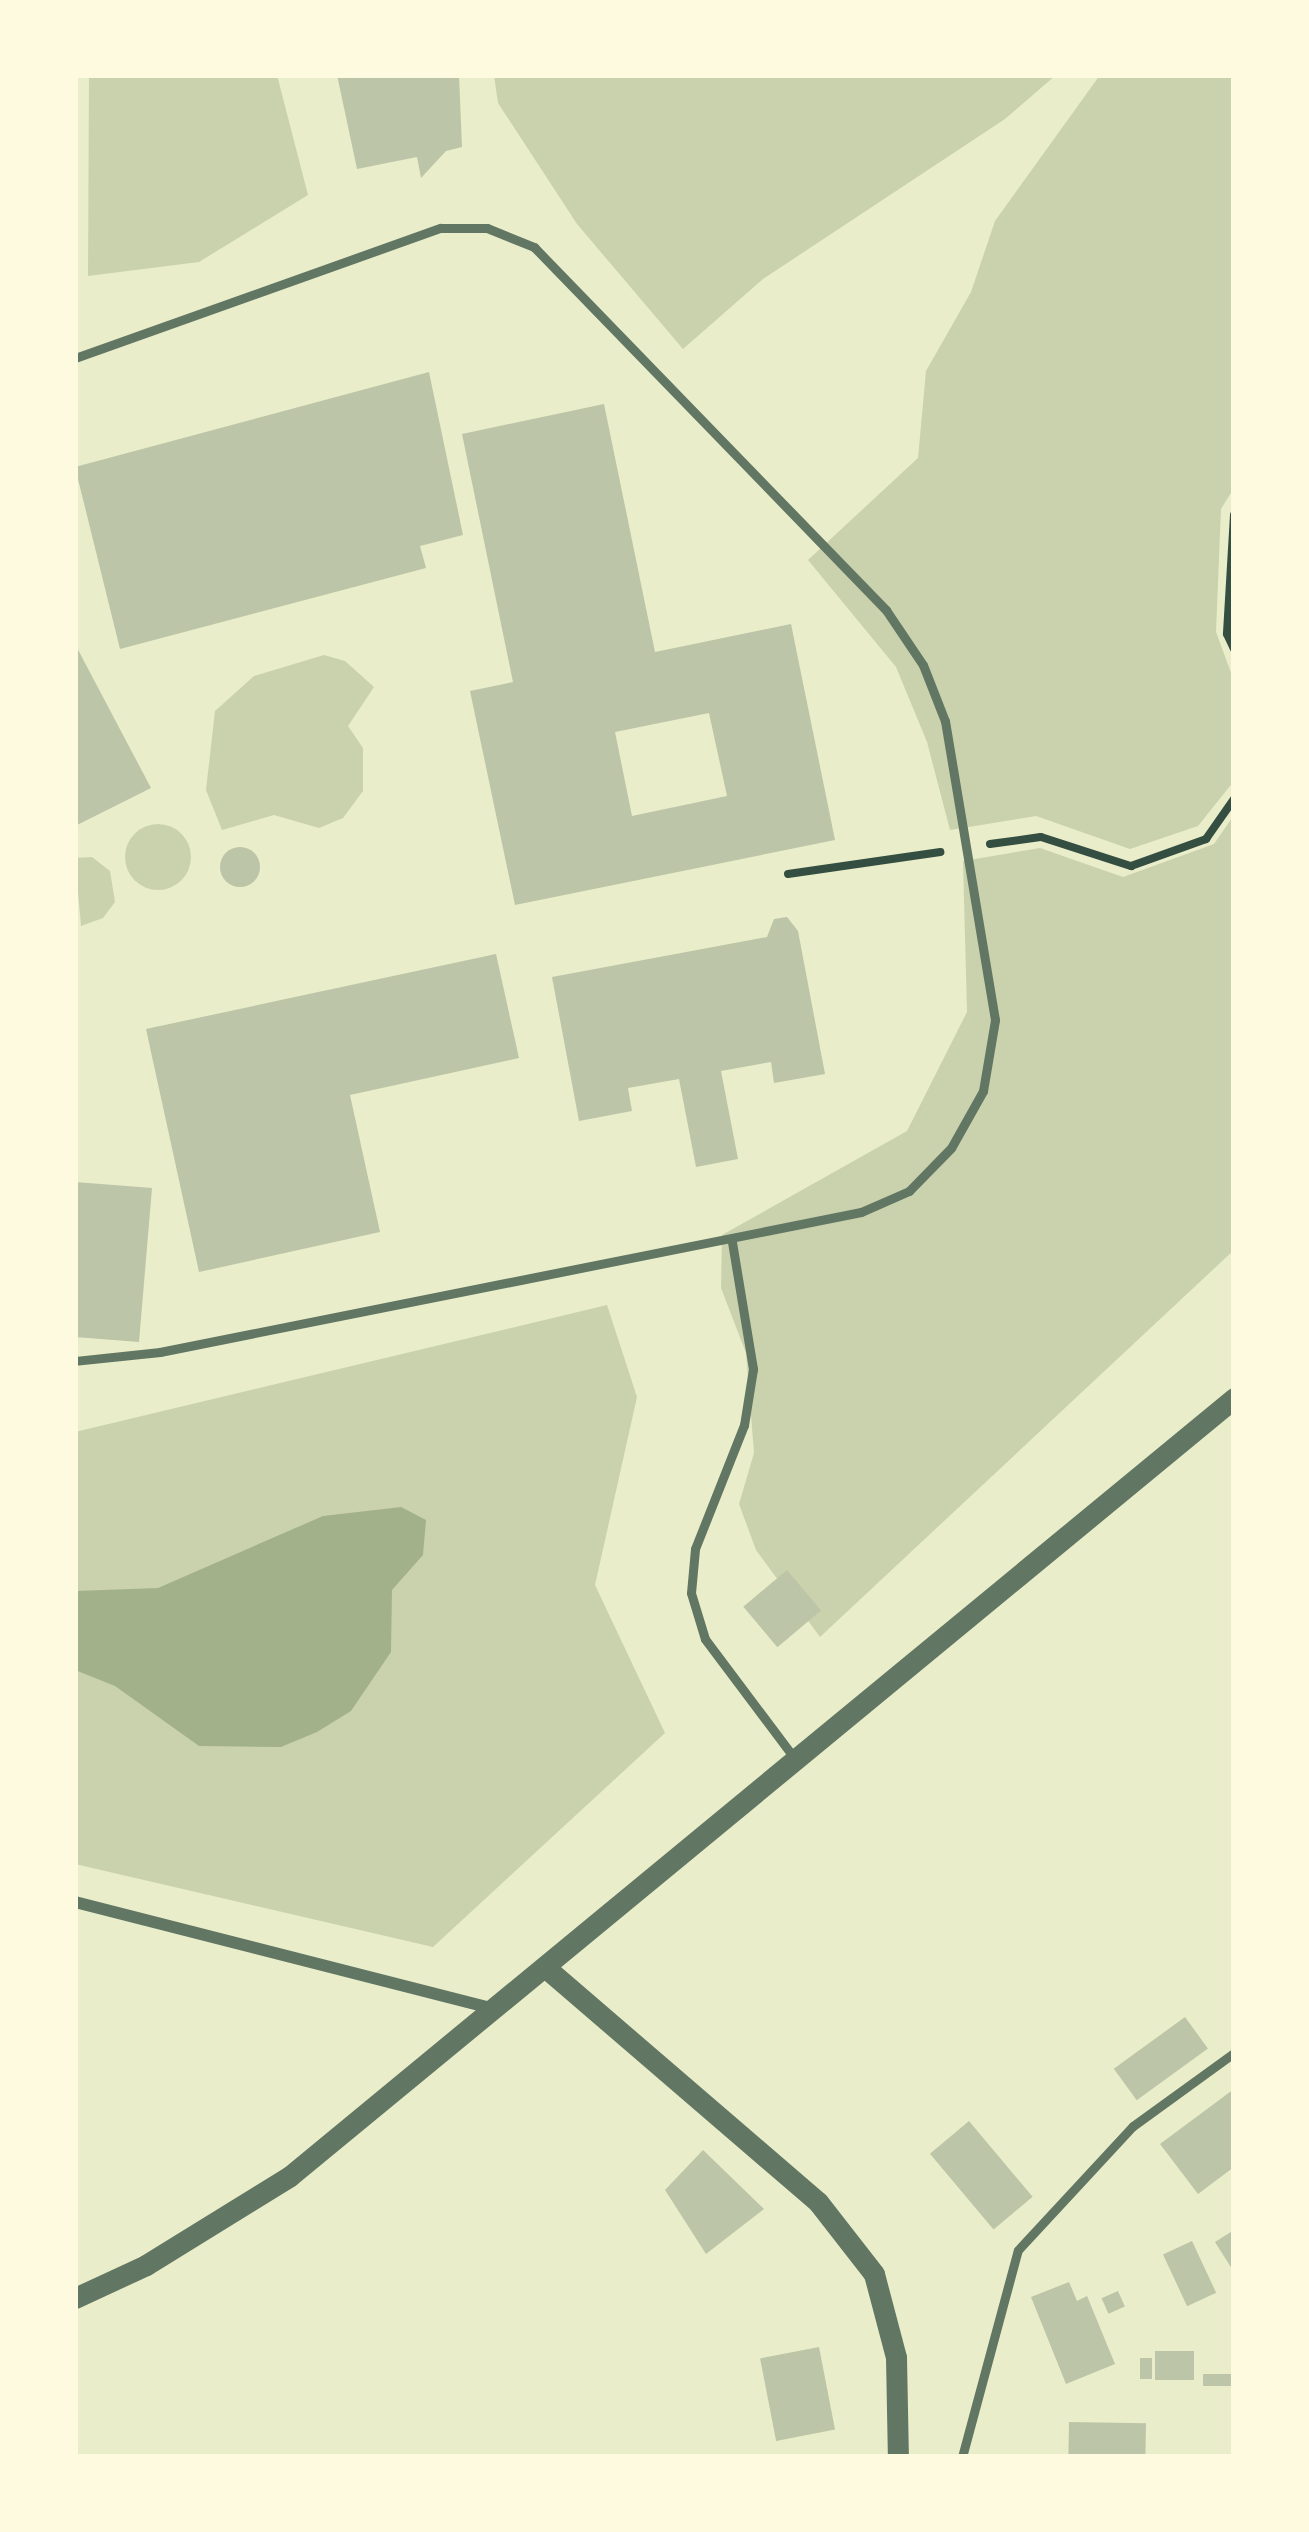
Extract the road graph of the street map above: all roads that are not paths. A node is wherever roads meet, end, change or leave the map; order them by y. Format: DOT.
graph roads {
  1 [pos="75,358"];
  2 [pos="732,1242"];
  3 [pos="75,1360"];
  4 [pos="1234,1398"];
  5 [pos="799,1764"];
  6 [pos="75,1902"];
  7 [pos="546,1968"];
  8 [pos="496,2009"];
  9 [pos="1234,2053"];
  10 [pos="75,2298"];
  11 [pos="898,2457"];
  12 [pos="962,2457"];
  1 -- 2 [label="lane"];
  2 -- 3 [label="lane"];
  2 -- 5 [label="lane"];
  4 -- 5 [label="street"];
  5 -- 7 [label="street"];
  6 -- 8 [label="street"];
  7 -- 8 [label="street"];
  7 -- 11 [label="street"];
  8 -- 10 [label="street"];
  9 -- 12 [label="lane"];
}
